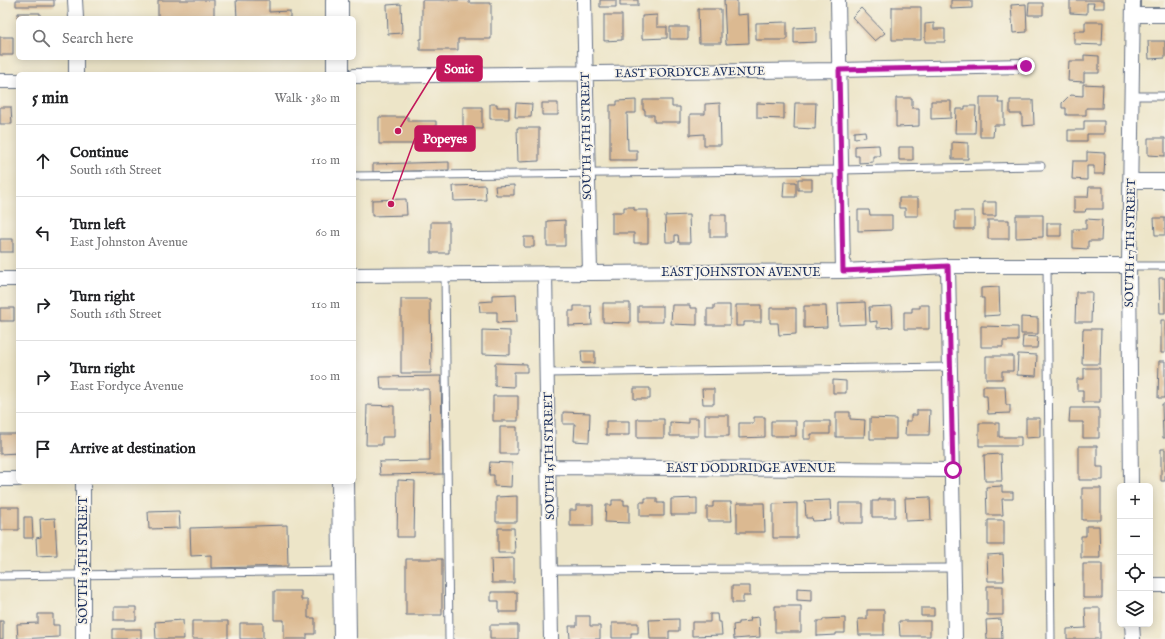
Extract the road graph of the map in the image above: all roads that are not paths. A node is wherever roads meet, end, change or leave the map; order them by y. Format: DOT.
graph roads {
  1 [pos="75,0"];
  2 [pos="337,0"];
  3 [pos="584,0"];
  4 [pos="838,0"];
  5 [pos="1133,0"];
  6 [pos="1133,15"];
  7 [pos="1165,15"];
  8 [pos="76,16"];
  9 [pos="337,16"];
  10 [pos="76,60"];
  11 [pos="338,60"];
  12 [pos="1026,66"];
  13 [pos="839,70"];
  14 [pos="76,72"];
  15 [pos="338,72"];
  16 [pos="584,73"];
  17 [pos="356,76"];
  18 [pos="0,81"];
  19 [pos="16,81"];
  20 [pos="1132,96"];
  21 [pos="1165,96"];
  22 [pos="1041,166"];
  23 [pos="841,170"];
  24 [pos="587,173"];
  25 [pos="356,176"];
  26 [pos="1131,181"];
  27 [pos="1165,181"];
  28 [pos="948,266"];
  29 [pos="1128,266"];
  30 [pos="1165,266"];
  31 [pos="1047,267"];
  32 [pos="843,271"];
  33 [pos="590,272"];
  34 [pos="545,273"];
  35 [pos="445,274"];
  36 [pos="356,276"];
  37 [pos="0,279"];
  38 [pos="16,279"];
  39 [pos="950,367"];
  40 [pos="548,373"];
  41 [pos="549,467"];
  42 [pos="953,470"];
  43 [pos="0,479"];
  44 [pos="16,479"];
  45 [pos="1131,483"];
  46 [pos="83,484"];
  47 [pos="343,484"];
  48 [pos="954,568"];
  49 [pos="550,570"];
  50 [pos="344,571"];
  51 [pos="83,575"];
  52 [pos="0,576"];
  53 [pos="1153,585"];
  54 [pos="1165,586"];
  55 [pos="1132,627"];
  56 [pos="84,639"];
  57 [pos="345,639"];
  58 [pos="449,639"];
  59 [pos="551,639"];
  60 [pos="955,639"];
  61 [pos="1051,639"];
  62 [pos="1132,639"];
  1 -- 8 [label="street"];
  2 -- 9 [label="main road"];
  3 -- 16 [label="street, SOUTH 15TH STREET"];
  4 -- 13 [label="street"];
  5 -- 6 [label="street, SOUTH 17TH STREET"];
  6 -- 7 [label="street"];
  6 -- 20 [label="street, SOUTH 17TH STREET"];
  10 -- 14 [label="street"];
  11 -- 15 [label="main road"];
  12 -- 13 [label="street, EAST FORDYCE AVENUE"];
  13 -- 16 [label="street, EAST FORDYCE AVENUE"];
  13 -- 23 [label="street"];
  16 -- 17 [label="street, EAST FORDYCE AVENUE"];
  16 -- 24 [label="street, SOUTH 15TH STREET"];
  18 -- 19 [label="street"];
  20 -- 21 [label="lane"];
  20 -- 26 [label="street, SOUTH 17TH STREET"];
  22 -- 23 [label="lane"];
  23 -- 24 [label="lane"];
  23 -- 32 [label="street"];
  24 -- 25 [label="lane"];
  24 -- 33 [label="street, SOUTH 15TH STREET"];
  26 -- 27 [label="street"];
  26 -- 29 [label="street, SOUTH 17TH STREET"];
  28 -- 31 [label="street, EAST JOHNSTON AVENUE"];
  28 -- 32 [label="street, EAST JOHNSTON AVENUE"];
  28 -- 39 [label="street"];
  29 -- 30 [label="lane"];
  29 -- 31 [label="street, EAST JOHNSTON AVENUE"];
  29 -- 45 [label="street, SOUTH 17TH STREET"];
  31 -- 61 [label="lane"];
  32 -- 33 [label="street, EAST JOHNSTON AVENUE"];
  33 -- 34 [label="street, EAST JOHNSTON AVENUE"];
  34 -- 35 [label="street, EAST JOHNSTON AVENUE"];
  34 -- 40 [label="street, SOUTH 15TH STREET"];
  35 -- 36 [label="street, EAST JOHNSTON AVENUE"];
  35 -- 58 [label="lane"];
  37 -- 38 [label="street"];
  39 -- 40 [label="lane"];
  39 -- 42 [label="street"];
  40 -- 41 [label="street, SOUTH 15TH STREET"];
  41 -- 42 [label="street, EAST DODDRIDGE AVENUE"];
  41 -- 49 [label="street, SOUTH 15TH STREET"];
  42 -- 48 [label="street"];
  43 -- 44 [label="street"];
  46 -- 51 [label="street, SOUTH 13TH STREET"];
  47 -- 50 [label="main road"];
  48 -- 49 [label="lane"];
  48 -- 60 [label="street"];
  49 -- 59 [label="street, SOUTH 15TH STREET"];
  50 -- 51 [label="lane"];
  50 -- 57 [label="main road"];
  51 -- 52 [label="lane"];
  51 -- 56 [label="street, SOUTH 13TH STREET"];
  53 -- 54 [label="street"];
  55 -- 62 [label="street"];
}
